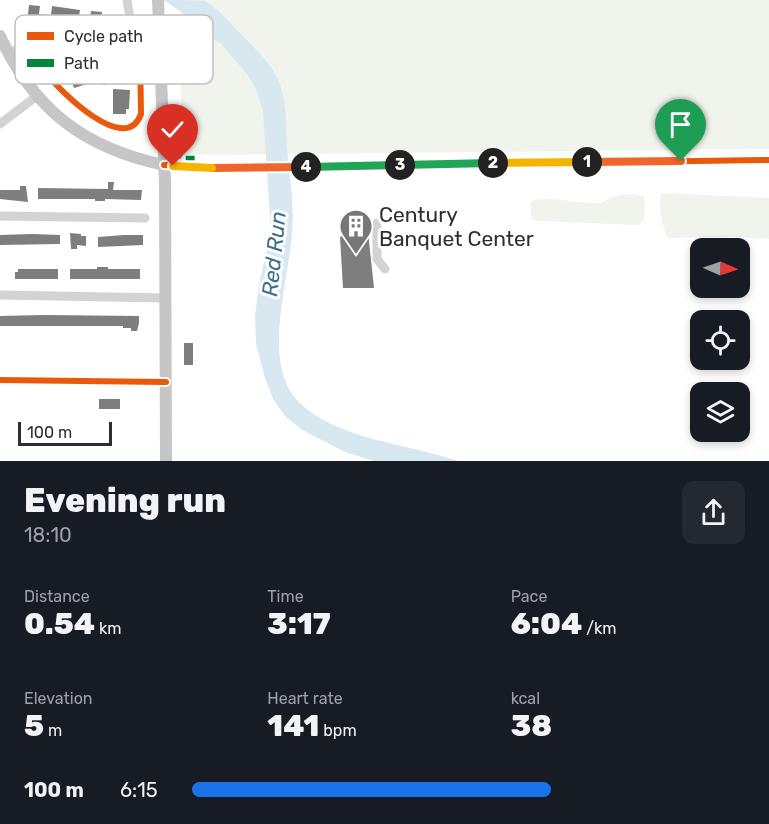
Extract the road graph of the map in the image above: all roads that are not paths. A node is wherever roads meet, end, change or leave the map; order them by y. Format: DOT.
graph roads {
  1 [pos="127,0"];
  2 [pos="130,15"];
  3 [pos="0,36"];
  4 [pos="15,50"];
  5 [pos="8,53"];
  6 [pos="15,66"];
  7 [pos="27,84"];
  8 [pos="56,84"];
  9 [pos="141,84"];
  10 [pos="161,84"];
  11 [pos="37,96"];
  12 [pos="0,124"];
  13 [pos="769,160"];
  14 [pos="164,165"];
  15 [pos="0,216"];
  16 [pos="145,218"];
  17 [pos="377,223"];
  18 [pos="385,269"];
  19 [pos="0,295"];
  20 [pos="165,298"];
  21 [pos="0,380"];
  22 [pos="166,382"];
  23 [pos="166,461"];
  1 -- 2 [label="street"];
  3 -- 5 [label="main road"];
  4 -- 5 [label="street"];
  5 -- 6 [label="main road"];
  7 -- 11 [label="main road"];
  8 -- 9 [label="street"];
  10 -- 14 [label="main road"];
  11 -- 12 [label="street"];
  11 -- 14 [label="main road"];
  13 -- 14 [label="street"];
  14 -- 20 [label="main road"];
  15 -- 16 [label="street"];
  17 -- 18 [label="street"];
  19 -- 20 [label="street"];
  20 -- 22 [label="main road"];
  21 -- 22 [label="street"];
  22 -- 23 [label="main road"];
}
